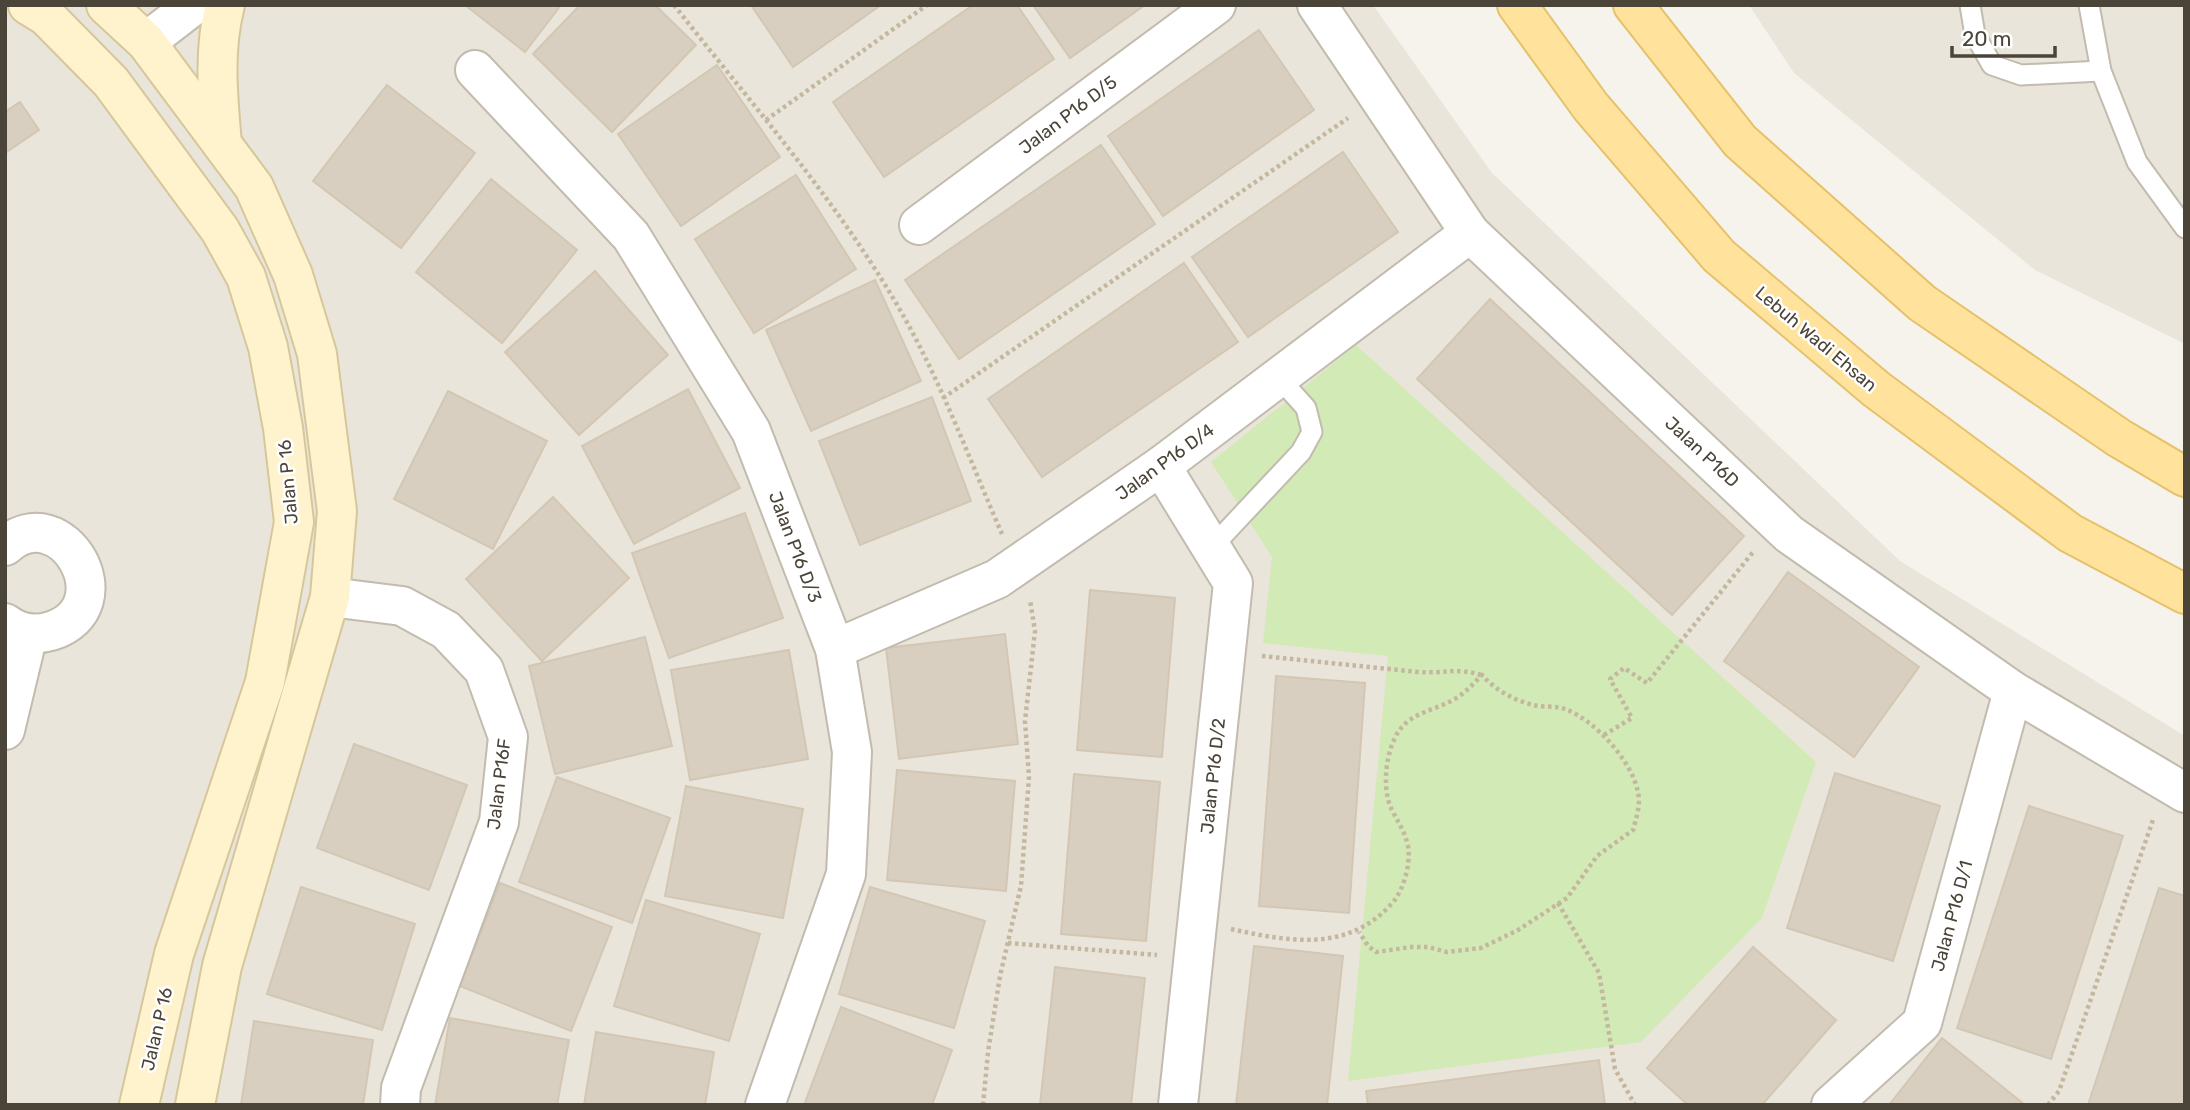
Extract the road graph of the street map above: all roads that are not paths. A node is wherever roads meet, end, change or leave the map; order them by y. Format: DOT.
graph roads {
  1 [pos="106,5"];
  2 [pos="194,5"];
  3 [pos="225,5"];
  4 [pos="1216,5"];
  5 [pos="1317,5"];
  6 [pos="1517,5"];
  7 [pos="1633,5"];
  8 [pos="1970,5"];
  9 [pos="2089,5"];
  10 [pos="37,11"];
  11 [pos="146,42"];
  12 [pos="475,70"];
  13 [pos="2101,71"];
  14 [pos="222,144"];
  15 [pos="161,150"];
  16 [pos="919,225"];
  17 [pos="2185,228"];
  18 [pos="1470,233"];
  19 [pos="1279,378"];
  20 [pos="2119,438"];
  21 [pos="1161,466"];
  22 [pos="2185,467"];
  23 [pos="2185,477"];
  24 [pos="2070,533"];
  25 [pos="5,546"];
  26 [pos="1211,548"];
  27 [pos="2185,594"];
  28 [pos="330,597"];
  29 [pos="2185,609"];
  30 [pos="17,628"];
  31 [pos="835,649"];
  32 [pos="2013,691"];
  33 [pos="5,730"];
  34 [pos="2176,788"];
  35 [pos="139,1105"];
  36 [pos="195,1105"];
  37 [pos="400,1105"];
  38 [pos="765,1105"];
  39 [pos="1178,1105"];
  40 [pos="1831,1105"];
  1 -- 11 [label="street"];
  2 -- 11 [label="street"];
  3 -- 14 [label="street"];
  4 -- 16 [label="street, Jalan P16 D/5"];
  5 -- 18 [label="street, Jalan P16D"];
  6 -- 24 [label="main road, Lebuh Wadi Ehsan"];
  7 -- 20 [label="main road"];
  8 -- 13 [label="lane"];
  9 -- 13 [label="lane"];
  10 -- 11 [label="street"];
  10 -- 15 [label="street, Jalan P 16"];
  11 -- 14 [label="street"];
  11 -- 15 [label="street"];
  12 -- 31 [label="street, Jalan P16 D/3"];
  13 -- 17 [label="lane"];
  14 -- 28 [label="street"];
  15 -- 35 [label="street, Jalan P 16"];
  18 -- 19 [label="street, Jalan P16 D/4"];
  18 -- 32 [label="street, Jalan P16D"];
  19 -- 21 [label="street, Jalan P16 D/4"];
  19 -- 26 [label="lane"];
  20 -- 22 [label="main road"];
  20 -- 23 [label="main road"];
  21 -- 26 [label="street, Jalan P16 D/2"];
  21 -- 31 [label="street, Jalan P16 D/4"];
  24 -- 27 [label="main road, Lebuh Wadi Ehsan"];
  24 -- 29 [label="main road"];
  25 -- 30 [label="street"];
  26 -- 39 [label="street, Jalan P16 D/2"];
  28 -- 36 [label="street"];
  28 -- 37 [label="street, Jalan P16F"];
  30 -- 33 [label="street"];
  31 -- 38 [label="street, Jalan P16 D/3"];
  32 -- 34 [label="street, Jalan P16D"];
  32 -- 40 [label="street, Jalan P16 D/1"];
}
